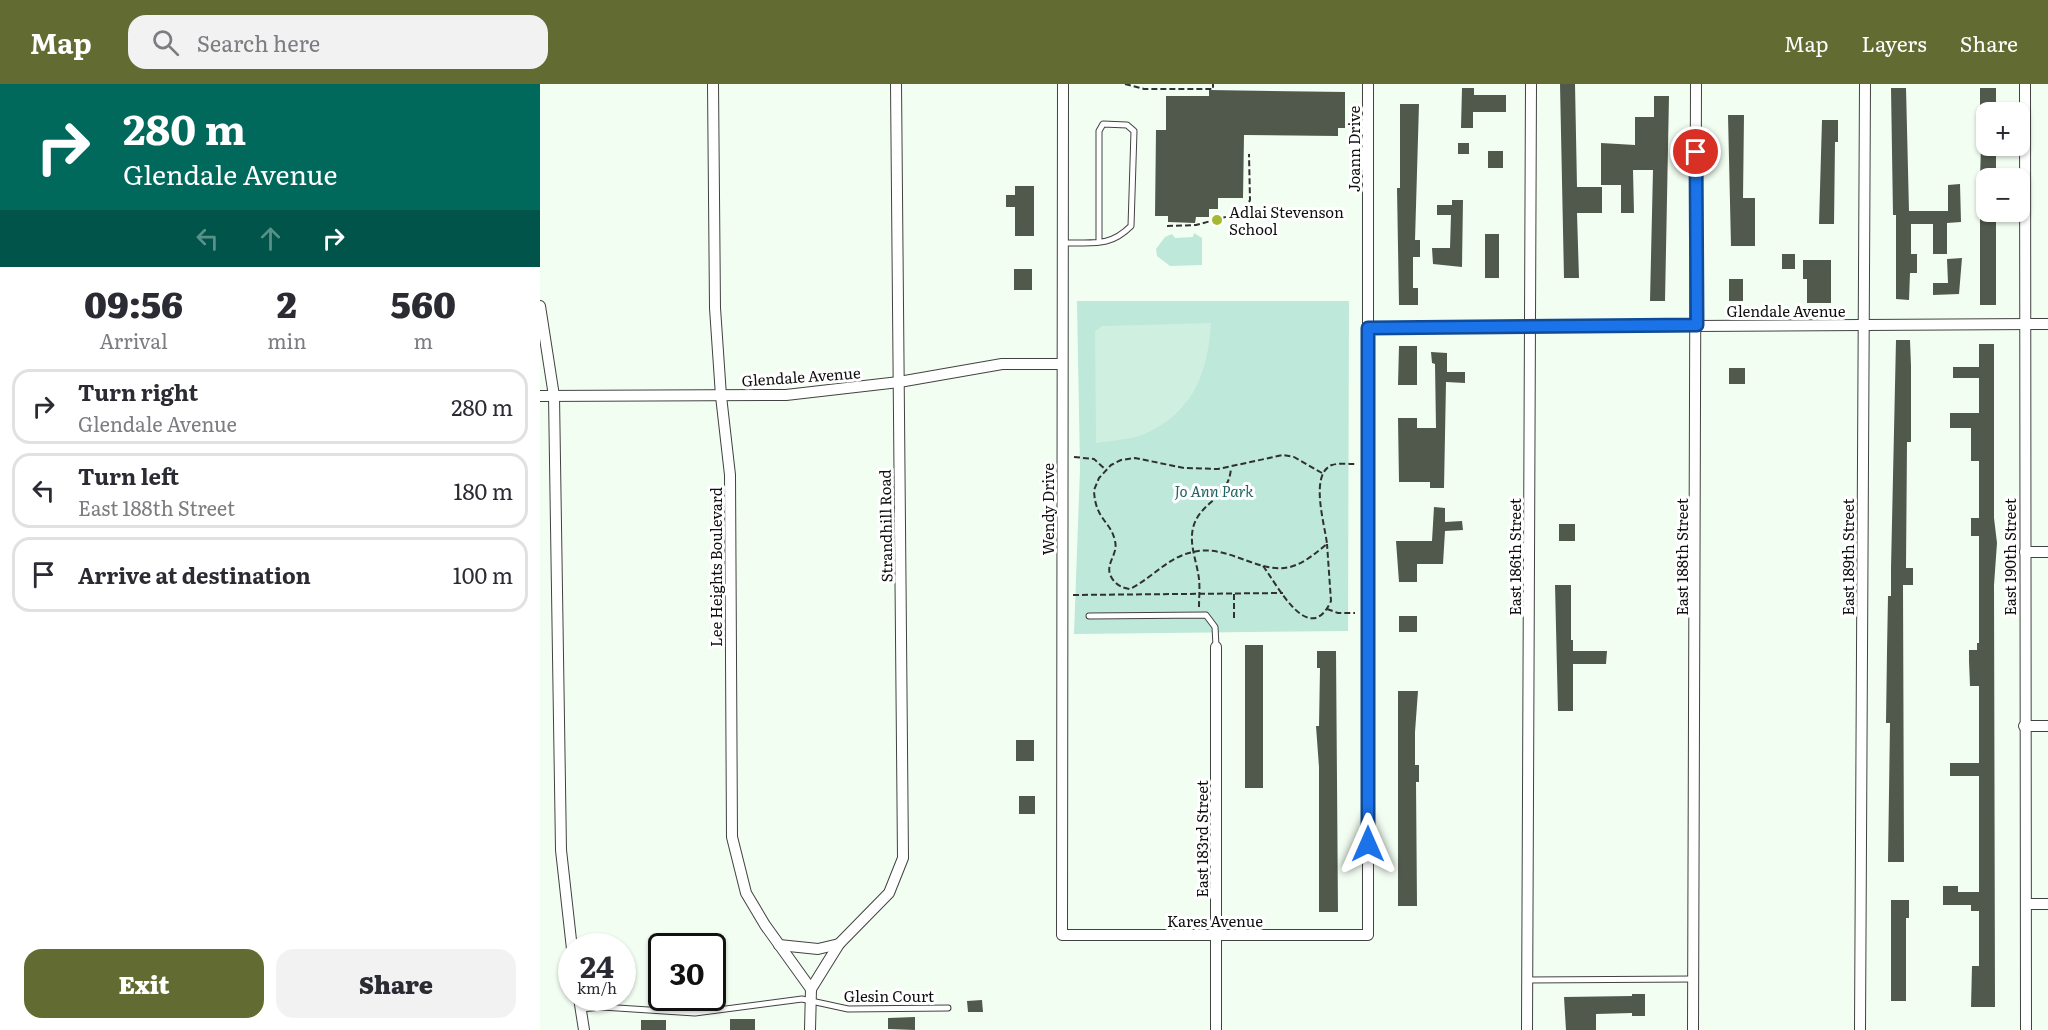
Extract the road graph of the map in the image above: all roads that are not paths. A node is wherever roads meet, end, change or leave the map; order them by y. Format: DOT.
graph roads {
  1 [pos="713,84"];
  2 [pos="896,84"];
  3 [pos="1064,84"];
  4 [pos="1368,84"];
  5 [pos="1531,84"];
  6 [pos="1696,84"];
  7 [pos="1865,84"];
  8 [pos="2025,84"];
  9 [pos="1099,242"];
  10 [pos="1063,243"];
  11 [pos="540,306"];
  12 [pos="2024,324"];
  13 [pos="2048,324"];
  14 [pos="1697,325"];
  15 [pos="1863,325"];
  16 [pos="1368,328"];
  17 [pos="1531,328"];
  18 [pos="1062,364"];
  19 [pos="899,382"];
  20 [pos="540,396"];
  21 [pos="554,396"];
  22 [pos="721,396"];
  23 [pos="2025,552"];
  24 [pos="2048,552"];
  25 [pos="1089,616"];
  26 [pos="1216,647"];
  27 [pos="2024,726"];
  28 [pos="2048,726"];
  29 [pos="2027,904"];
  30 [pos="2048,904"];
  31 [pos="570,933"];
  32 [pos="1062,935"];
  33 [pos="1217,935"];
  34 [pos="1368,935"];
  35 [pos="839,944"];
  36 [pos="779,945"];
  37 [pos="1694,979"];
  38 [pos="1527,980"];
  39 [pos="811,989"];
  40 [pos="810,1002"];
  41 [pos="948,1008"];
  42 [pos="636,1009"];
  43 [pos="581,1011"];
  44 [pos="584,1030"];
  45 [pos="810,1030"];
  46 [pos="1216,1030"];
  47 [pos="1527,1030"];
  48 [pos="1693,1030"];
  49 [pos="1860,1030"];
  50 [pos="2026,1030"];
  1 -- 22 [label="street, Lee Heights Boulevard"];
  2 -- 19 [label="street, Strandhill Road"];
  3 -- 10 [label="street, Wendy Drive"];
  4 -- 16 [label="street, Joann Drive"];
  5 -- 17 [label="street, East 186th Street"];
  6 -- 14 [label="street, East 188th Street"];
  7 -- 15 [label="street, East 189th Street"];
  8 -- 12 [label="street, East 190th Street"];
  9 -- 9 [label="lane"];
  9 -- 10 [label="lane"];
  10 -- 18 [label="street, Wendy Drive"];
  11 -- 21 [label="street"];
  12 -- 13 [label="street, Glendale Avenue"];
  12 -- 15 [label="street, Glendale Avenue"];
  12 -- 23 [label="street, East 190th Street"];
  14 -- 15 [label="street, Glendale Avenue"];
  14 -- 17 [label="street, Glendale Avenue"];
  14 -- 37 [label="street, East 188th Street"];
  15 -- 49 [label="street, East 189th Street"];
  16 -- 17 [label="street, Glendale Avenue"];
  16 -- 34 [label="street, Joann Drive"];
  17 -- 38 [label="street, East 186th Street"];
  18 -- 19 [label="street, Glendale Avenue"];
  18 -- 32 [label="street, Wendy Drive"];
  19 -- 22 [label="street, Glendale Avenue"];
  19 -- 35 [label="street, Strandhill Road"];
  20 -- 21 [label="street, Glendale Avenue"];
  21 -- 22 [label="street, Glendale Avenue"];
  21 -- 31 [label="street"];
  22 -- 36 [label="street, Lee Heights Boulevard"];
  23 -- 24 [label="street"];
  23 -- 27 [label="street, East 190th Street"];
  25 -- 26 [label="lane"];
  26 -- 33 [label="street, East 183rd Street"];
  27 -- 28 [label="street"];
  27 -- 29 [label="street, East 190th Street"];
  29 -- 30 [label="street"];
  29 -- 50 [label="street, East 190th Street"];
  32 -- 33 [label="street, Kares Avenue"];
  33 -- 34 [label="street, Kares Avenue"];
  33 -- 46 [label="street, East 183rd Street"];
  35 -- 36 [label="street"];
  35 -- 39 [label="street, Strandhill Road"];
  36 -- 39 [label="street, Lee Heights Boulevard"];
  37 -- 38 [label="lane"];
  37 -- 48 [label="street, East 188th Street"];
  38 -- 47 [label="street, East 186th Street"];
  39 -- 40 [label="street"];
  40 -- 41 [label="lane, Glesin Court"];
  40 -- 42 [label="lane, Glesin Court"];
  40 -- 45 [label="street"];
  43 -- 44 [label="street"];
}
